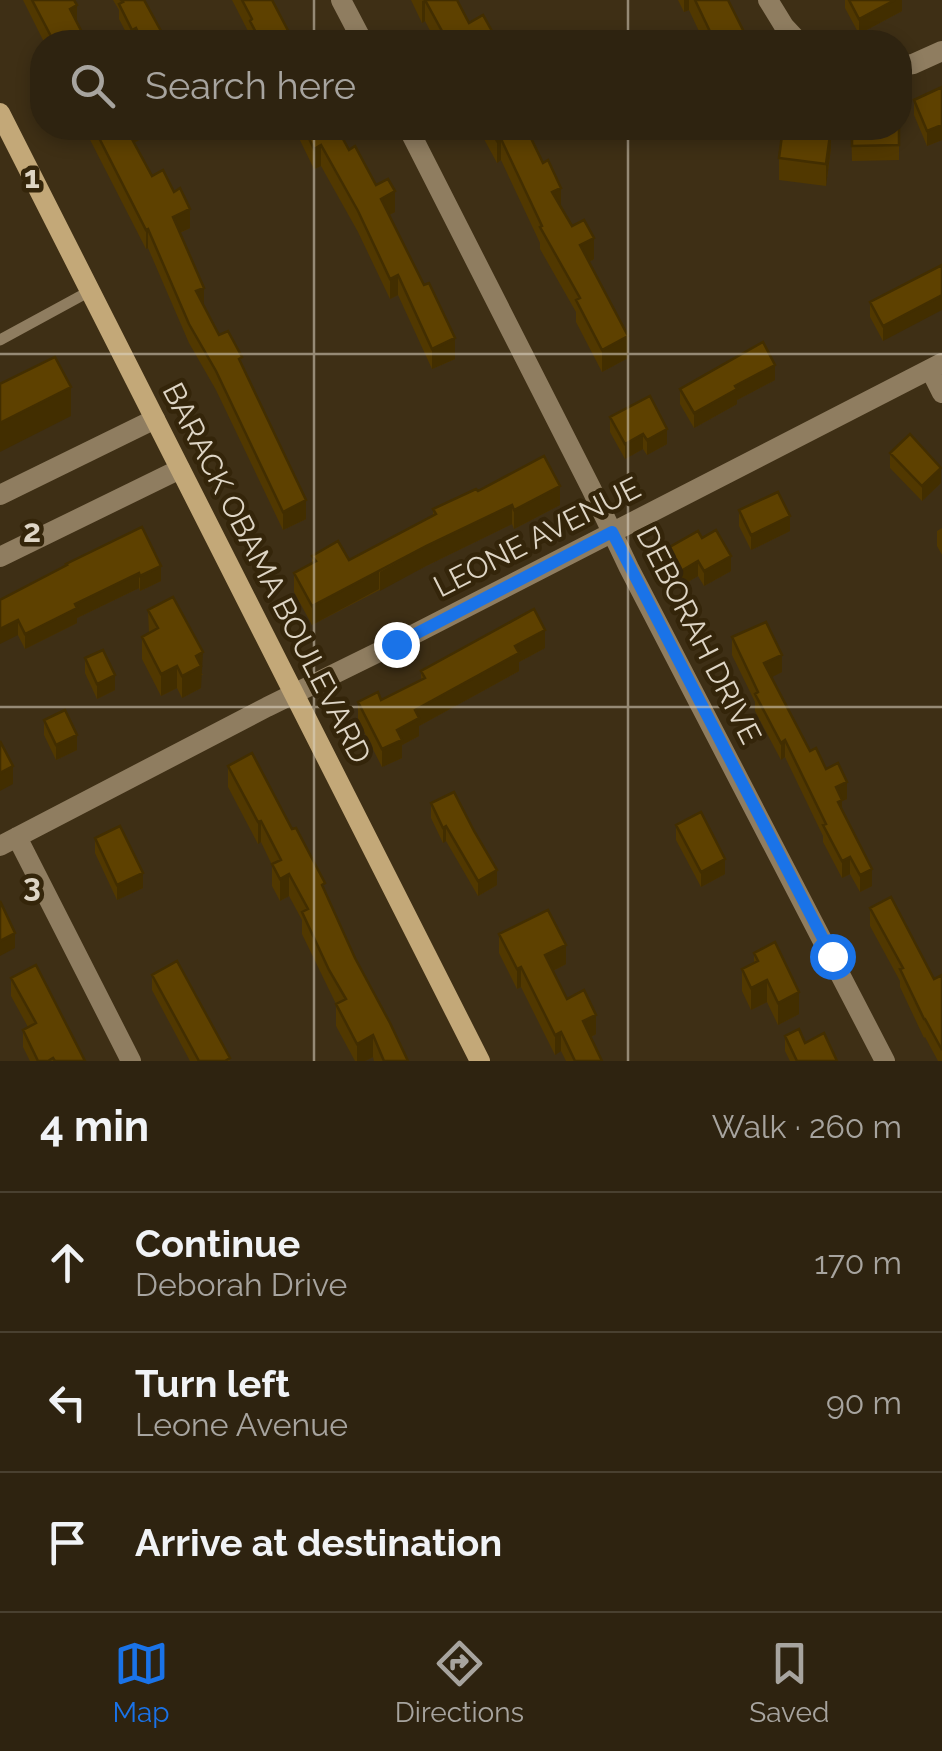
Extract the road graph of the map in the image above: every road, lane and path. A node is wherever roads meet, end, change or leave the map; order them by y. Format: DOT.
graph roads {
  1 [pos="341,0"];
  2 [pos="768,0"];
  3 [pos="357,30"];
  4 [pos="788,30"];
  5 [pos="942,51"];
  6 [pos="912,64"];
  7 [pos="0,113"];
  8 [pos="414,140"];
  9 [pos="90,291"];
  10 [pos="0,340"];
  11 [pos="936,366"];
  12 [pos="942,393"];
  13 [pos="155,419"];
  14 [pos="180,469"];
  15 [pos="0,495"];
  16 [pos="612,532"];
  17 [pos="0,557"];
  18 [pos="294,694"];
  19 [pos="9,842"];
  20 [pos="131,1061"];
  21 [pos="480,1061"];
  22 [pos="885,1061"];
  1 -- 3 [label="street"];
  2 -- 4 [label="street"];
  5 -- 6 [label="street"];
  7 -- 9 [label="main road, BARACK OBAMA BOULEVARD"];
  8 -- 16 [label="street, DEBORAH DRIVE"];
  9 -- 10 [label="lane"];
  9 -- 13 [label="main road, BARACK OBAMA BOULEVARD"];
  11 -- 12 [label="street"];
  11 -- 16 [label="street, LEONE AVENUE"];
  13 -- 14 [label="main road, BARACK OBAMA BOULEVARD"];
  13 -- 15 [label="street"];
  14 -- 17 [label="street"];
  14 -- 18 [label="main road, BARACK OBAMA BOULEVARD"];
  16 -- 18 [label="street, LEONE AVENUE"];
  16 -- 22 [label="street, DEBORAH DRIVE"];
  18 -- 19 [label="street, LEONE AVENUE"];
  18 -- 21 [label="main road, BARACK OBAMA BOULEVARD"];
  19 -- 20 [label="street"];
}
